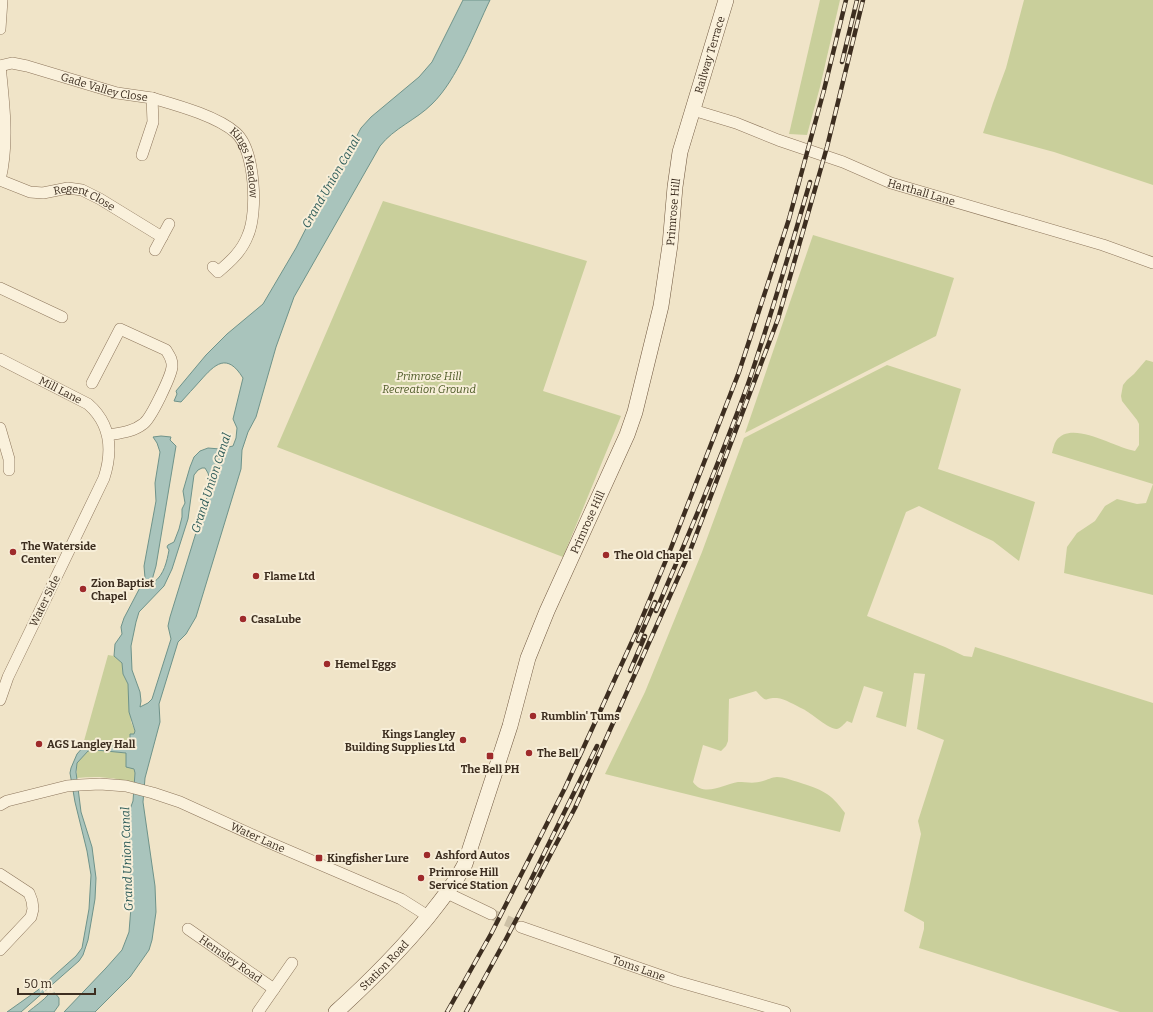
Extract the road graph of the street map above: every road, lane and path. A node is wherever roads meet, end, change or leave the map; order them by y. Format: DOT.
graph roads {
  1 [pos="2,0"];
  2 [pos="726,0"];
  3 [pos="0,29"];
  4 [pos="0,66"];
  5 [pos="152,98"];
  6 [pos="693,110"];
  7 [pos="142,155"];
  8 [pos="0,180"];
  9 [pos="169,224"];
  10 [pos="162,237"];
  11 [pos="155,250"];
  12 [pos="1153,263"];
  13 [pos="218,272"];
  14 [pos="0,288"];
  15 [pos="62,317"];
  16 [pos="0,359"];
  17 [pos="92,383"];
  18 [pos="0,428"];
  19 [pos="108,435"];
  20 [pos="9,470"];
  21 [pos="0,700"];
  22 [pos="0,805"];
  23 [pos="0,874"];
  24 [pos="447,893"];
  25 [pos="491,914"];
  26 [pos="428,916"];
  27 [pos="521,927"];
  28 [pos="188,929"];
  29 [pos="0,950"];
  30 [pos="292,963"];
  31 [pos="274,990"];
  32 [pos="758,1008"];
  33 [pos="258,1012"];
  34 [pos="336,1012"];
  35 [pos="785,1012"];
  1 -- 3 [label="street"];
  2 -- 6 [label="street, Railway Terrace"];
  4 -- 5 [label="street, Gade Valley Close"];
  4 -- 8 [label="street"];
  5 -- 7 [label="street, Gade Valley Close"];
  5 -- 13 [label="street, Kings Meadow"];
  6 -- 12 [label="street, Harthall Lane"];
  6 -- 24 [label="street, Primrose Hill"];
  8 -- 10 [label="street, Regent Close"];
  9 -- 10 [label="street"];
  10 -- 11 [label="street"];
  14 -- 15 [label="street"];
  16 -- 19 [label="street, Mill Lane"];
  17 -- 19 [label="street"];
  18 -- 20 [label="street"];
  19 -- 21 [label="street, Water Side"];
  22 -- 26 [label="street, Water Lane"];
  23 -- 29 [label="street"];
  24 -- 25 [label="street"];
  24 -- 26 [label="street, Primrose Hill"];
  26 -- 34 [label="street, Station Road"];
  27 -- 32 [label="street, Toms Lane"];
  28 -- 31 [label="street, Hemsley Road"];
  30 -- 31 [label="street"];
  31 -- 33 [label="street"];
  32 -- 35 [label="street, Toms Lane"];
}
